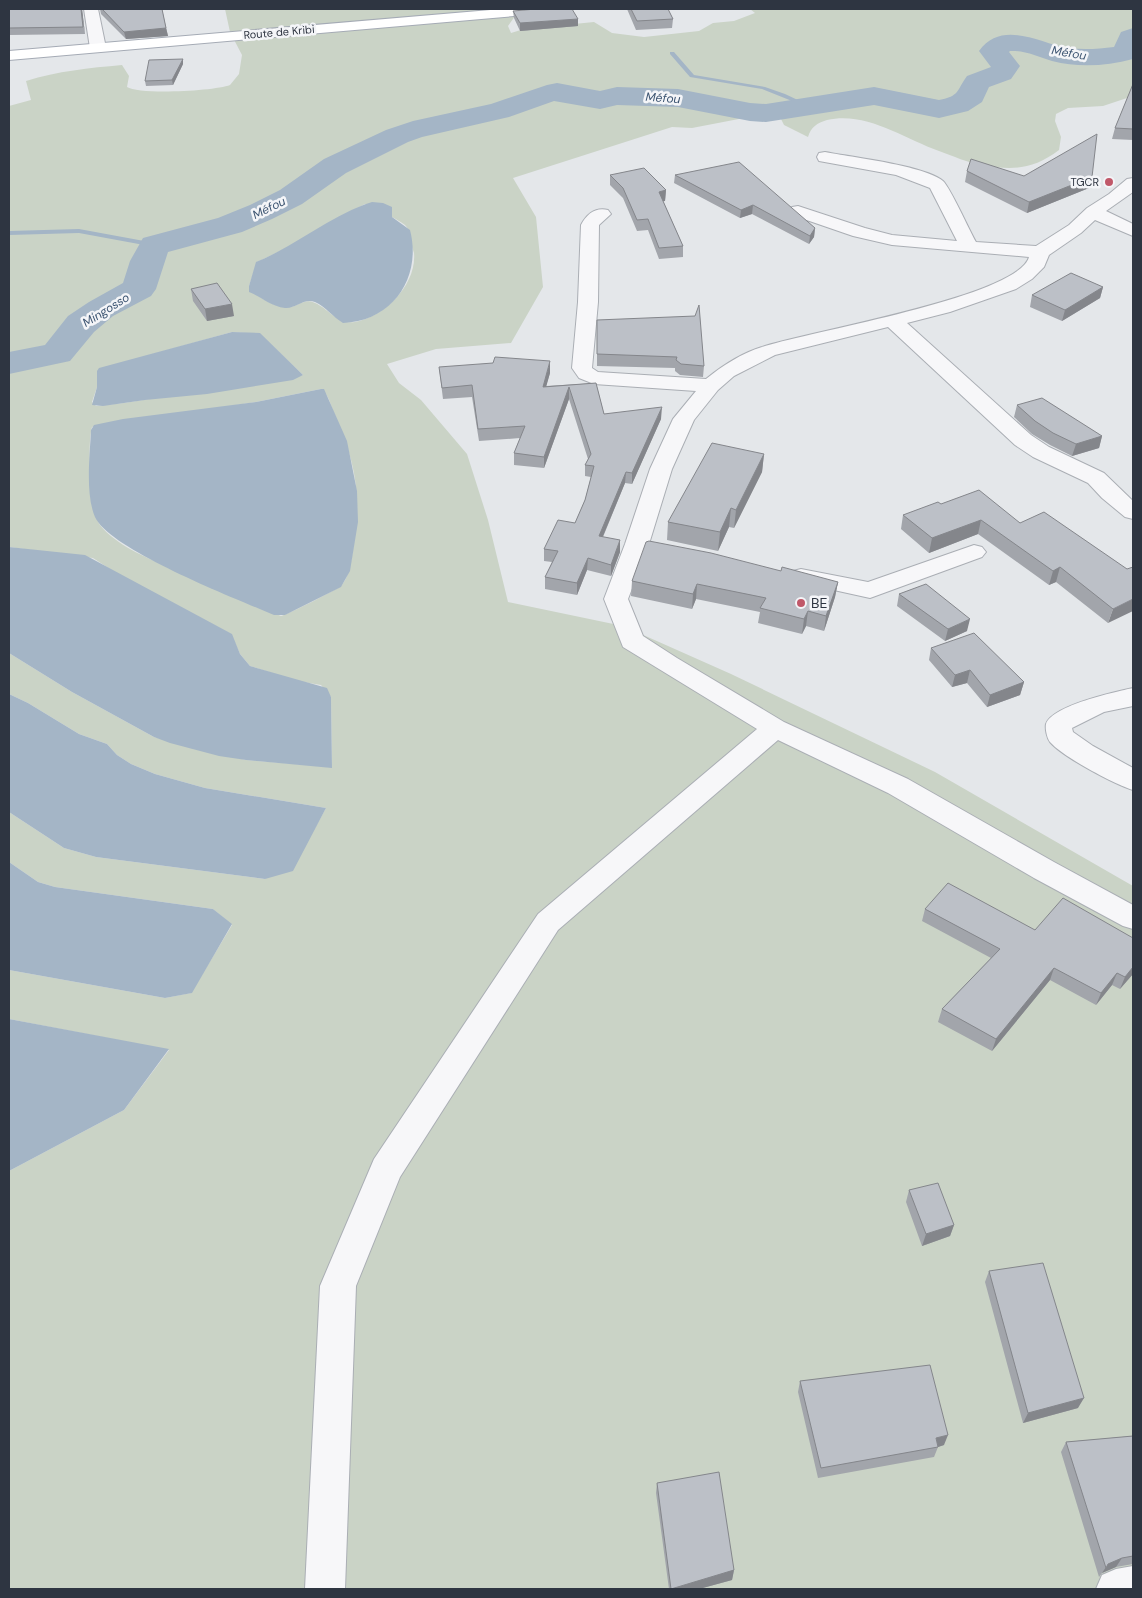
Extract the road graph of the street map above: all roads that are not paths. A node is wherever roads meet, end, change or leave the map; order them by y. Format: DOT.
graph roads {
  1 [pos="91,9"];
  2 [pos="549,9"];
  3 [pos="98,48"];
  4 [pos="9,56"];
  5 [pos="825,157"];
  6 [pos="1133,183"];
  7 [pos="798,210"];
  8 [pos="1093,212"];
  9 [pos="602,214"];
  10 [pos="1133,231"];
  11 [pos="969,247"];
  12 [pos="1040,252"];
  13 [pos="892,320"];
  14 [pos="711,386"];
  15 [pos="1133,512"];
  16 [pos="974,552"];
  17 [pos="783,573"];
  18 [pos="1133,697"];
  19 [pos="775,728"];
  20 [pos="1133,780"];
  21 [pos="1133,918"];
  22 [pos="1133,1586"];
  23 [pos="325,1589"];
  24 [pos="1116,1589"];
  1 -- 3 [label="street"];
  2 -- 3 [label="main road, Route de Kribi"];
  3 -- 4 [label="main road, Route de Kribi"];
  5 -- 11 [label="street"];
  6 -- 8 [label="street"];
  7 -- 11 [label="street"];
  8 -- 10 [label="street"];
  8 -- 12 [label="street"];
  9 -- 14 [label="street"];
  11 -- 12 [label="street"];
  12 -- 13 [label="street"];
  13 -- 14 [label="street"];
  13 -- 15 [label="street"];
  14 -- 19 [label="street"];
  16 -- 17 [label="street"];
  18 -- 20 [label="street"];
  19 -- 21 [label="street"];
  19 -- 23 [label="street"];
  22 -- 24 [label="street"];
}
